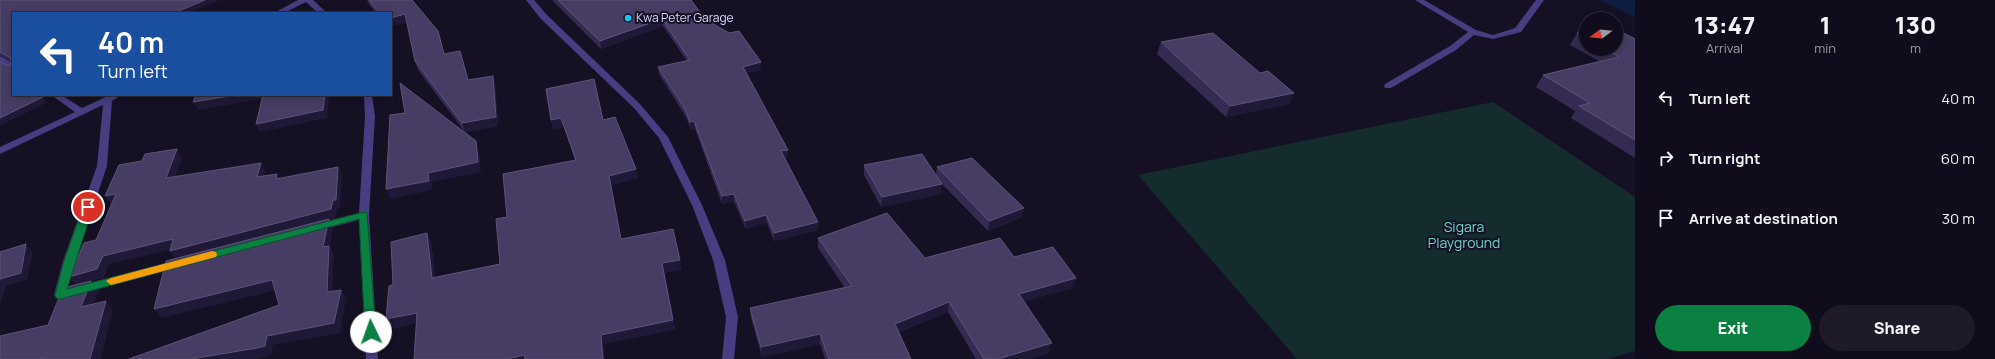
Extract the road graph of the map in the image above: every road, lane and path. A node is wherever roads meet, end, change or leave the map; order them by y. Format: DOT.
graph roads {
  1 [pos="304,0"];
  2 [pos="309,0"];
  3 [pos="530,0"];
  4 [pos="1419,0"];
  5 [pos="1540,0"];
  6 [pos="280,12"];
  7 [pos="322,12"];
  8 [pos="1473,32"];
  9 [pos="0,59"];
  10 [pos="12,66"];
  11 [pos="1388,86"];
  12 [pos="56,96"];
  13 [pos="368,96"];
  14 [pos="113,97"];
  15 [pos="80,112"];
  16 [pos="0,151"];
  17 [pos="364,215"];
  18 [pos="311,229"];
  19 [pos="189,261"];
  20 [pos="372,359"];
  21 [pos="728,359"];
  1 -- 6 [label="street"];
  2 -- 7 [label="street"];
  3 -- 21 [label="street"];
  4 -- 8 [label="street"];
  5 -- 8 [label="street"];
  8 -- 11 [label="street"];
  9 -- 10 [label="street"];
  12 -- 15 [label="street"];
  13 -- 17 [label="street"];
  14 -- 15 [label="street"];
  14 -- 19 [label="street"];
  15 -- 16 [label="street"];
  17 -- 18 [label="street"];
  17 -- 20 [label="street"];
}
